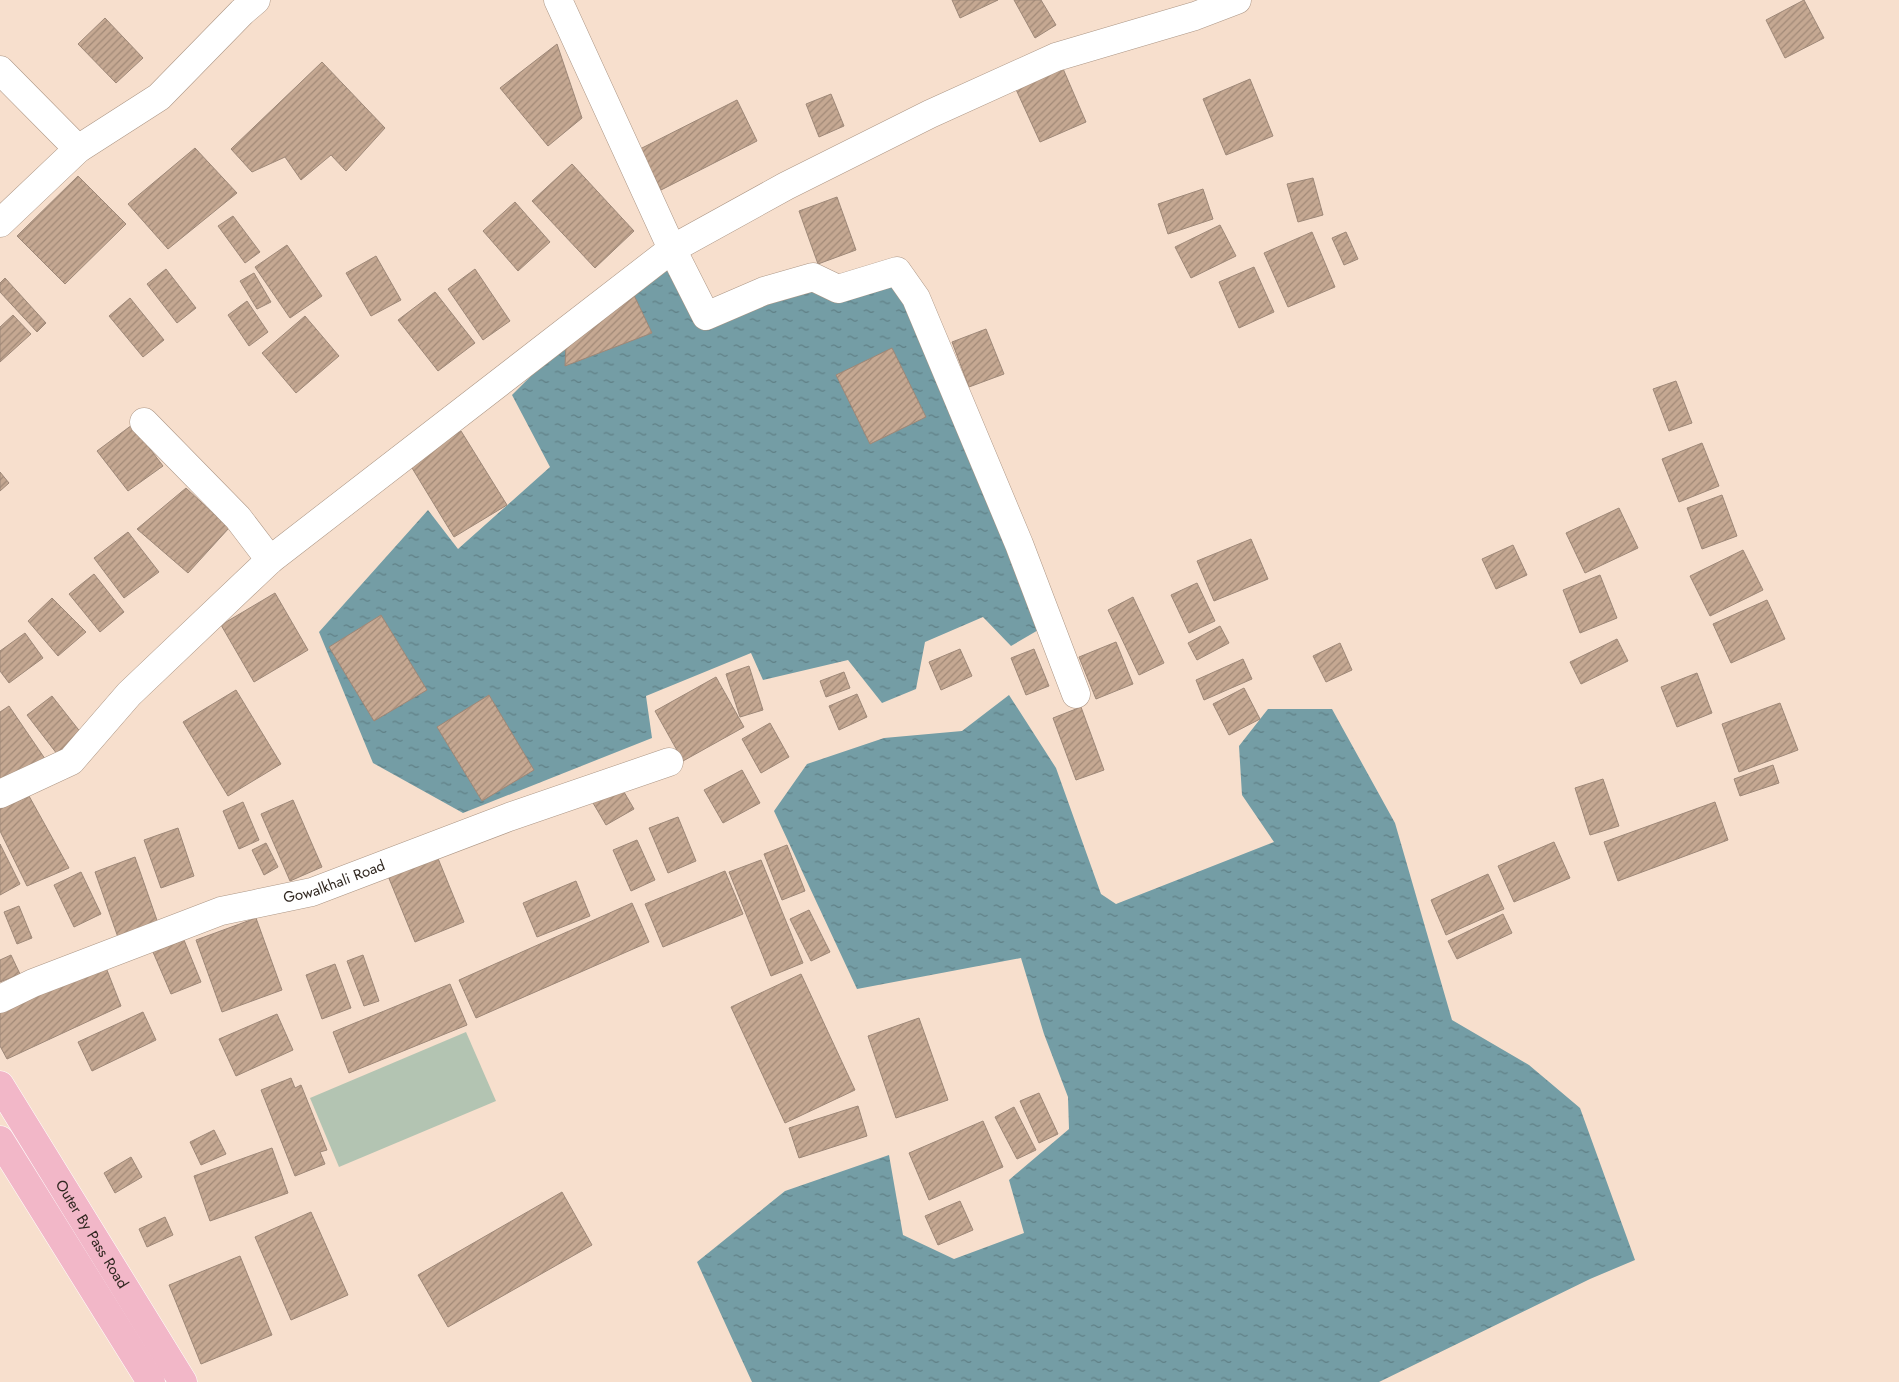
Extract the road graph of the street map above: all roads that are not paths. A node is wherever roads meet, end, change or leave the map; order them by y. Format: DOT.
graph roads {
  1 [pos="558,0"];
  2 [pos="1237,0"];
  3 [pos="243,4"];
  4 [pos="0,70"];
  5 [pos="78,149"];
  6 [pos="0,223"];
  7 [pos="672,249"];
  8 [pos="144,422"];
  9 [pos="270,560"];
  10 [pos="1076,694"];
  11 [pos="669,762"];
  12 [pos="0,794"];
  13 [pos="0,1000"];
  14 [pos="0,1086"];
  15 [pos="0,1140"];
  16 [pos="151,1382"];
  17 [pos="183,1382"];
  1 -- 7 [label="street"];
  2 -- 7 [label="street"];
  3 -- 5 [label="street"];
  4 -- 5 [label="street"];
  5 -- 6 [label="street"];
  7 -- 9 [label="street"];
  7 -- 10 [label="street"];
  8 -- 9 [label="street"];
  9 -- 12 [label="street"];
  11 -- 13 [label="street, Gowalkhali Road"];
  14 -- 17 [label="main road, Outer By Pass Road"];
  15 -- 16 [label="main road, Outer By Pass Road"];
}
